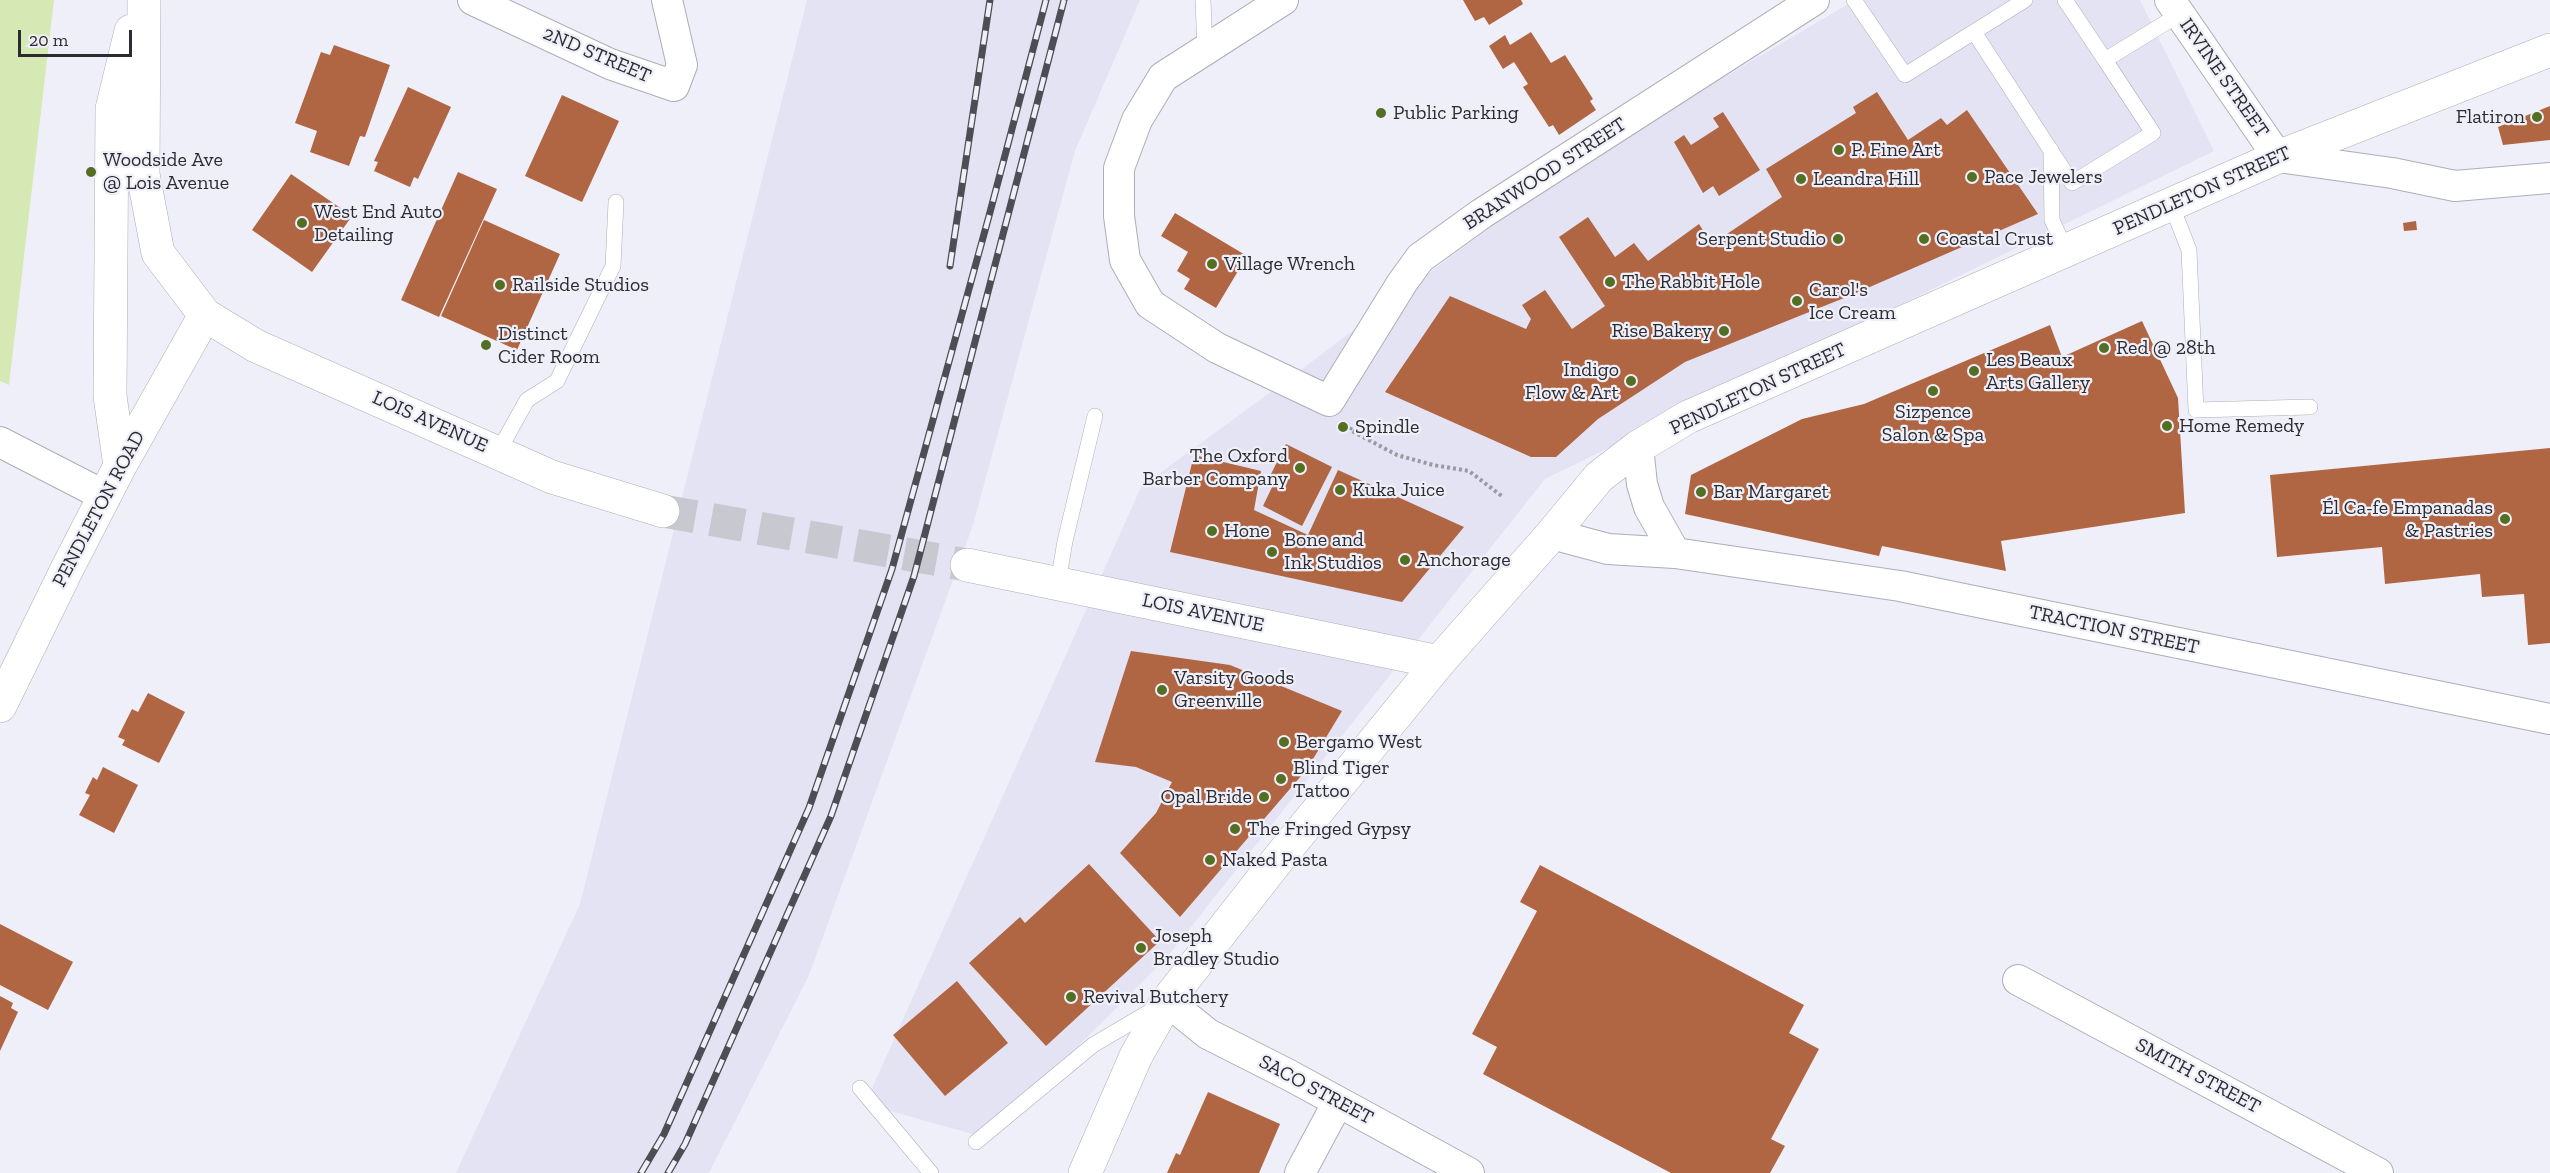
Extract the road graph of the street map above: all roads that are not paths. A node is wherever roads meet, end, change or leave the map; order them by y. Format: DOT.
graph roads {
  1 [pos="139,0"];
  2 [pos="144,0"];
  3 [pos="473,0"];
  4 [pos="667,0"];
  5 [pos="1203,0"];
  6 [pos="1283,0"];
  7 [pos="1814,0"];
  8 [pos="1854,0"];
  9 [pos="2025,0"];
  10 [pos="2065,0"];
  11 [pos="2175,7"];
  12 [pos="1974,32"];
  13 [pos="2550,50"];
  14 [pos="1205,52"];
  15 [pos="2105,60"];
  16 [pos="2051,150"];
  17 [pos="2278,157"];
  18 [pos="2550,178"];
  19 [pos="616,202"];
  20 [pos="2171,204"];
  21 [pos="2066,250"];
  22 [pos="205,315"];
  23 [pos="2310,407"];
  24 [pos="1095,416"];
  25 [pos="0,442"];
  26 [pos="1638,447"];
  27 [pos="498,452"];
  28 [pos="120,466"];
  29 [pos="105,496"];
  30 [pos="663,511"];
  31 [pos="1552,534"];
  32 [pos="1675,553"];
  33 [pos="967,565"];
  34 [pos="1058,583"];
  35 [pos="1439,662"];
  36 [pos="0,706"];
  37 [pos="2550,719"];
  38 [pos="2018,980"];
  39 [pos="1167,1001"];
  40 [pos="860,1088"];
  41 [pos="1338,1102"];
  42 [pos="976,1142"];
  43 [pos="931,1173"];
  44 [pos="1085,1173"];
  45 [pos="1300,1173"];
  46 [pos="1469,1173"];
  47 [pos="2378,1173"];
  1 -- 28 [label="street"];
  2 -- 22 [label="street"];
  3 -- 4 [label="street, 2ND STREET"];
  5 -- 14 [label="lane"];
  6 -- 14 [label="street"];
  7 -- 14 [label="street, BRANWOOD STREET"];
  8 -- 12 [label="lane"];
  9 -- 12 [label="lane"];
  10 -- 15 [label="lane"];
  11 -- 15 [label="lane"];
  11 -- 17 [label="street, IRVINE STREET"];
  12 -- 16 [label="lane"];
  13 -- 17 [label="street, PENDLETON STREET"];
  15 -- 16 [label="lane"];
  16 -- 21 [label="lane"];
  17 -- 18 [label="street"];
  17 -- 20 [label="street, PENDLETON STREET"];
  19 -- 27 [label="lane"];
  20 -- 21 [label="street, PENDLETON STREET"];
  20 -- 23 [label="lane"];
  21 -- 26 [label="street, PENDLETON STREET"];
  22 -- 27 [label="street, LOIS AVENUE"];
  22 -- 28 [label="street, PENDLETON ROAD"];
  24 -- 34 [label="lane"];
  25 -- 29 [label="street"];
  26 -- 31 [label="street, PENDLETON STREET"];
  26 -- 32 [label="street"];
  27 -- 30 [label="street, LOIS AVENUE"];
  28 -- 29 [label="street, PENDLETON ROAD"];
  29 -- 36 [label="street, PENDLETON ROAD"];
  31 -- 32 [label="street, TRACTION STREET"];
  31 -- 35 [label="street, PENDLETON STREET"];
  32 -- 37 [label="street, TRACTION STREET"];
  33 -- 34 [label="street, LOIS AVENUE"];
  34 -- 35 [label="street, LOIS AVENUE"];
  35 -- 39 [label="street, PENDLETON STREET"];
  38 -- 47 [label="street, SMITH STREET"];
  39 -- 41 [label="street, SACO STREET"];
  39 -- 42 [label="lane, PENDLETON STREET"];
  39 -- 44 [label="street, PENDLETON STREET"];
  40 -- 43 [label="lane"];
  41 -- 45 [label="street"];
  41 -- 46 [label="street, SACO STREET"];
}
